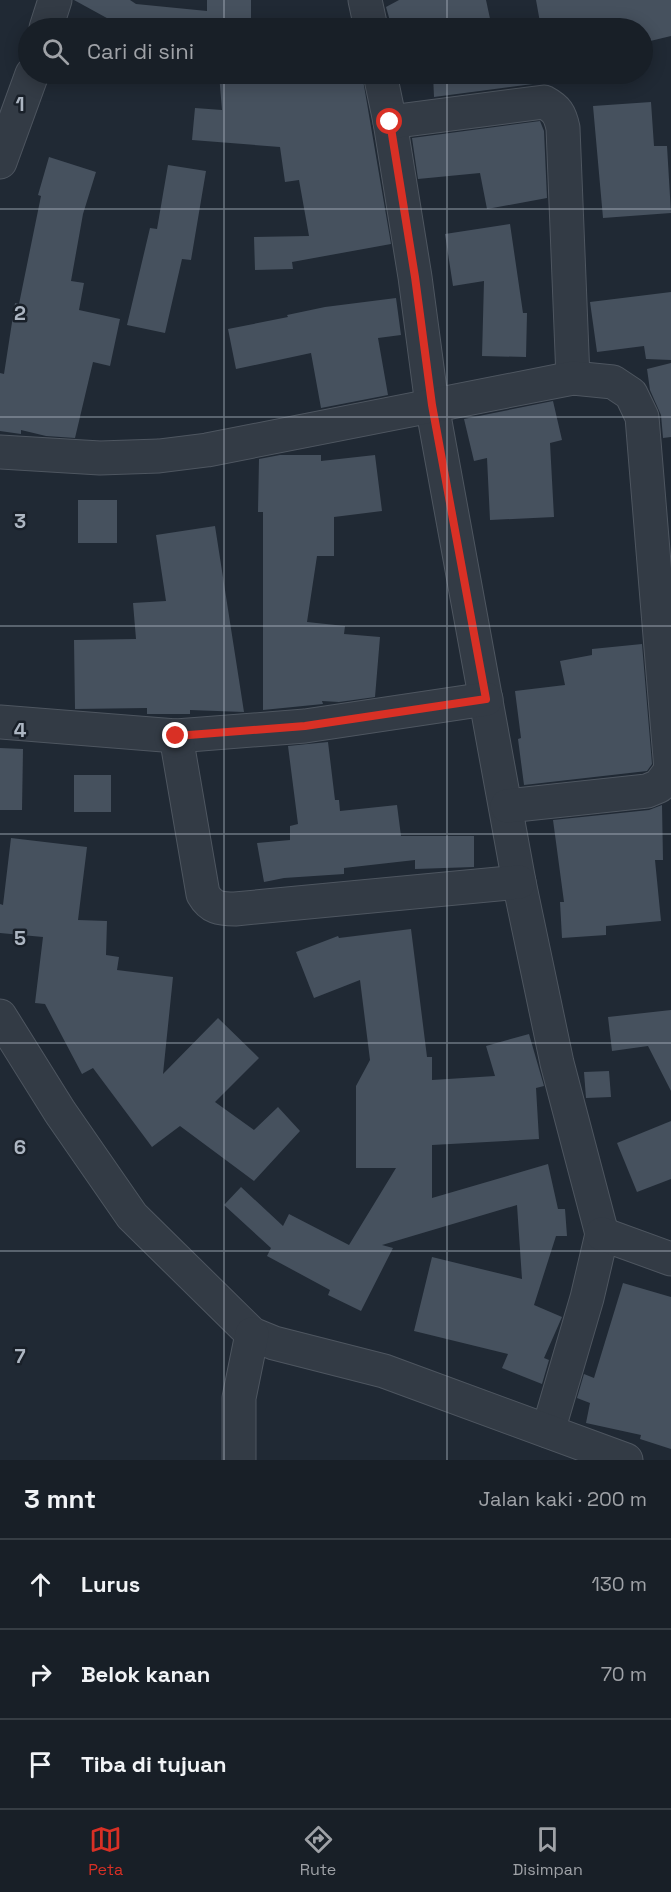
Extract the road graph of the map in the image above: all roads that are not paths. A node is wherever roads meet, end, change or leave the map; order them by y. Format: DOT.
graph roads {
  1 [pos="55,0"];
  2 [pos="365,0"];
  3 [pos="49,18"];
  4 [pos="369,18"];
  5 [pos="28,84"];
  6 [pos="382,84"];
  7 [pos="390,122"];
  8 [pos="0,162"];
  9 [pos="573,378"];
  10 [pos="432,405"];
  11 [pos="0,452"];
  12 [pos="660,498"];
  13 [pos="486,699"];
  14 [pos="0,722"];
  15 [pos="176,736"];
  16 [pos="507,806"];
  17 [pos="519,882"];
  18 [pos="0,1016"];
  19 [pos="602,1234"];
  20 [pos="671,1259"];
  21 [pos="252,1334"];
  22 [pos="548,1431"];
  23 [pos="238,1460"];
  24 [pos="626,1460"];
  1 -- 3 [label="street"];
  2 -- 4 [label="street"];
  5 -- 8 [label="street"];
  6 -- 7 [label="street"];
  7 -- 9 [label="street"];
  7 -- 10 [label="street"];
  9 -- 10 [label="street"];
  9 -- 12 [label="street"];
  10 -- 11 [label="street"];
  10 -- 13 [label="street"];
  12 -- 16 [label="street"];
  13 -- 15 [label="street"];
  13 -- 16 [label="street"];
  14 -- 15 [label="street"];
  15 -- 17 [label="street"];
  16 -- 17 [label="street"];
  17 -- 19 [label="street"];
  18 -- 21 [label="street"];
  19 -- 20 [label="street"];
  19 -- 22 [label="street"];
  21 -- 22 [label="street"];
  21 -- 23 [label="street"];
  22 -- 24 [label="street"];
}
